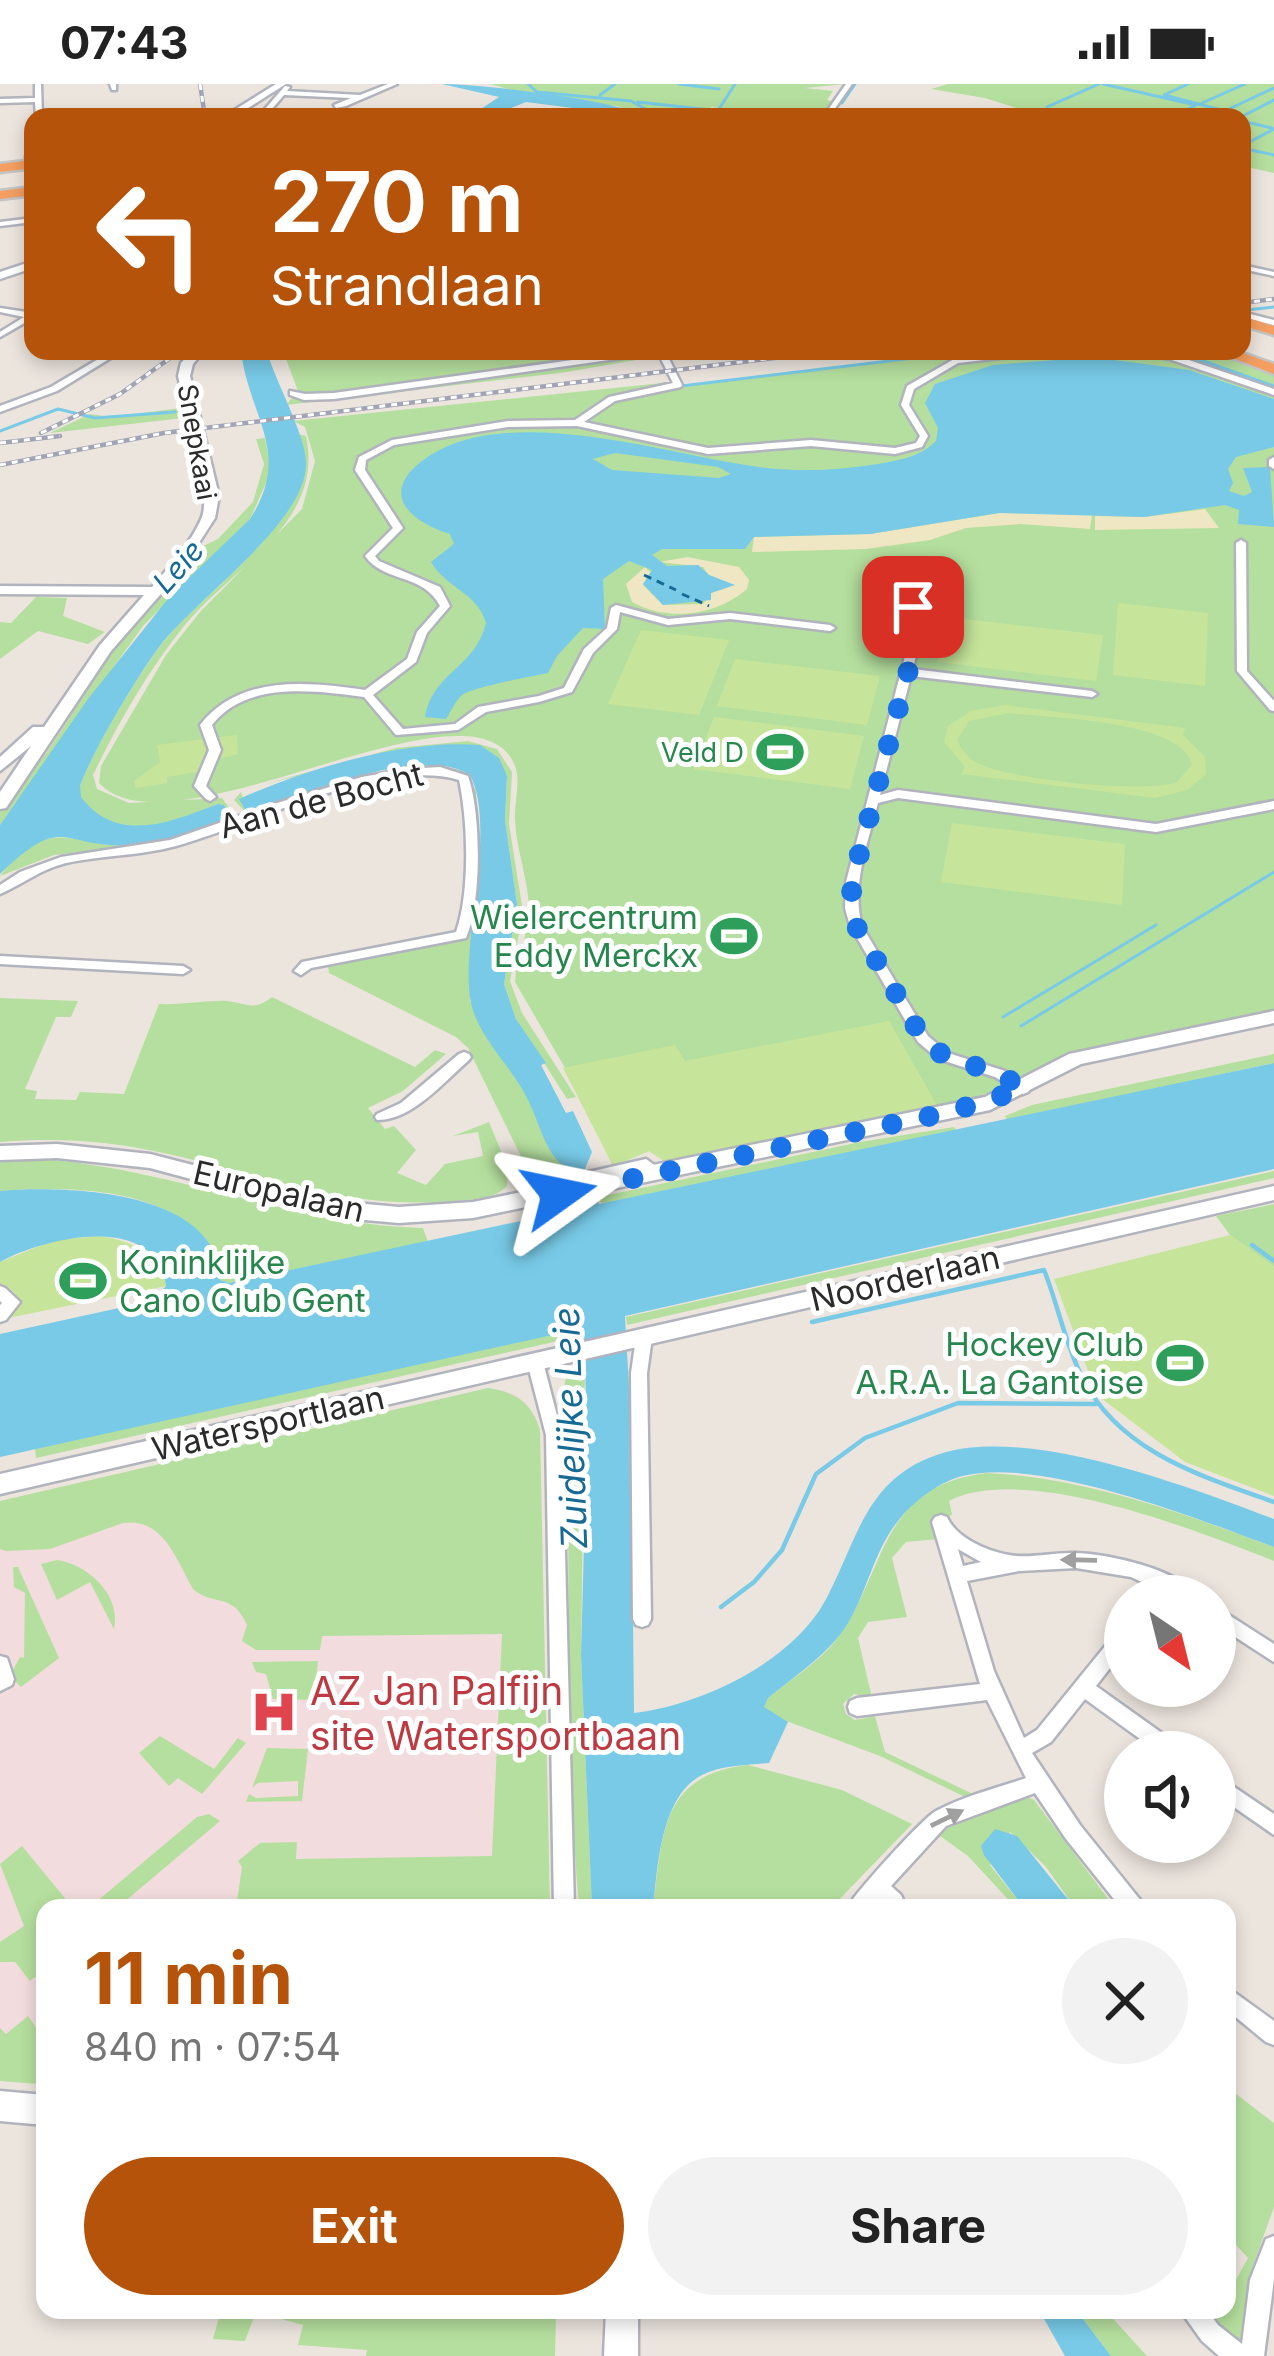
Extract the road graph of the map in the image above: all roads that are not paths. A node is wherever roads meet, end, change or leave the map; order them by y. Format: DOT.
graph roads {
  1 [pos="28,84"];
  2 [pos="394,84"];
  3 [pos="38,86"];
  4 [pos="278,90"];
  5 [pos="364,97"];
  6 [pos="38,100"];
  7 [pos="0,101"];
  8 [pos="344,105"];
  9 [pos="38,108"];
  10 [pos="245,108"];
  11 [pos="103,360"];
  12 [pos="190,360"];
  13 [pos="593,360"];
  14 [pos="663,360"];
  15 [pos="965,360"];
  16 [pos="1180,360"];
  17 [pos="1274,392"];
  18 [pos="293,393"];
  19 [pos="0,409"];
  20 [pos="577,423"];
  21 [pos="1241,543"];
  22 [pos="0,590"];
  23 [pos="153,591"];
  24 [pos="830,628"];
  25 [pos="916,637"];
  26 [pos="908,672"];
  27 [pos="367,694"];
  28 [pos="1092,694"];
  29 [pos="1274,708"];
  30 [pos="58,714"];
  31 [pos="0,766"];
  32 [pos="3,796"];
  33 [pos="210,797"];
  34 [pos="873,801"];
  35 [pos="1274,806"];
  36 [pos="0,890"];
  37 [pos="0,960"];
  38 [pos="183,970"];
  39 [pos="301,971"];
  40 [pos="1274,1017"];
  41 [pos="464,1057"];
  42 [pos="1023,1089"];
  43 [pos="382,1117"];
  44 [pos="0,1153"];
  45 [pos="1274,1193"];
  46 [pos="0,1292"];
  47 [pos="0,1316"];
  48 [pos="640,1338"];
  49 [pos="535,1362"];
  50 [pos="0,1484"];
  51 [pos="1011,1563"];
  52 [pos="958,1575"];
  53 [pos="1131,1575"];
  54 [pos="642,1619"];
  55 [pos="1236,1628"];
  56 [pos="1274,1654"];
  57 [pos="1104,1661"];
  58 [pos="0,1664"];
  59 [pos="0,1683"];
  60 [pos="1083,1687"];
  61 [pos="992,1691"];
  62 [pos="857,1707"];
  63 [pos="1144,1731"];
  64 [pos="1021,1749"];
  65 [pos="1039,1782"];
  66 [pos="1236,1798"];
  67 [pos="1274,1826"];
  68 [pos="876,1886"];
  69 [pos="564,1899"];
  70 [pos="865,1899"];
  71 [pos="891,1899"];
  72 [pos="1127,1899"];
  73 [pos="1236,2004"];
  74 [pos="1274,2034"];
  75 [pos="0,2106"];
  76 [pos="36,2109"];
  77 [pos="1274,2247"];
  78 [pos="622,2319"];
  79 [pos="1199,2319"];
  80 [pos="621,2356"];
  81 [pos="1238,2356"];
  82 [pos="1252,2356"];
  1 -- 3 [label="street"];
  2 -- 5 [label="street"];
  3 -- 6 [label="street"];
  4 -- 5 [label="street"];
  4 -- 10 [label="street"];
  5 -- 8 [label="street"];
  6 -- 7 [label="street"];
  6 -- 9 [label="street"];
  11 -- 19 [label="street"];
  12 -- 23 [label="street, Snepkaai"];
  13 -- 18 [label="street"];
  14 -- 20 [label="street"];
  15 -- 20 [label="street"];
  16 -- 17 [label="street"];
  20 -- 27 [label="street"];
  21 -- 29 [label="street"];
  22 -- 23 [label="street"];
  23 -- 30 [label="street, Snepkaai"];
  24 -- 27 [label="street"];
  25 -- 26 [label="street"];
  26 -- 28 [label="street"];
  26 -- 34 [label="street"];
  27 -- 33 [label="street"];
  30 -- 31 [label="street"];
  30 -- 32 [label="street"];
  34 -- 35 [label="street"];
  34 -- 42 [label="street"];
  36 -- 39 [label="street, Aan de Bocht"];
  37 -- 38 [label="street"];
  40 -- 42 [label="street, Europalaan"];
  41 -- 43 [label="street"];
  42 -- 44 [label="street, Europalaan"];
  45 -- 48 [label="street, Noorderlaan"];
  46 -- 47 [label="street"];
  48 -- 49 [label="street, Noorderlaan"];
  48 -- 54 [label="street"];
  49 -- 50 [label="street, Watersportlaan"];
  49 -- 69 [label="street"];
  51 -- 52 [label="street"];
  51 -- 52 [label="street"];
  53 -- 51 [label="street, one-way"];
  52 -- 61 [label="street"];
  55 -- 56 [label="street"];
  57 -- 60 [label="street"];
  58 -- 59 [label="street"];
  60 -- 63 [label="street"];
  60 -- 64 [label="street"];
  61 -- 62 [label="street"];
  61 -- 64 [label="street"];
  64 -- 65 [label="street"];
  68 -- 65 [label="street, one-way"];
  65 -- 72 [label="street"];
  66 -- 67 [label="street"];
  68 -- 70 [label="street"];
  68 -- 71 [label="street"];
  73 -- 74 [label="street"];
  75 -- 76 [label="street"];
  77 -- 82 [label="street"];
  78 -- 80 [label="street"];
  79 -- 81 [label="street"];
}
